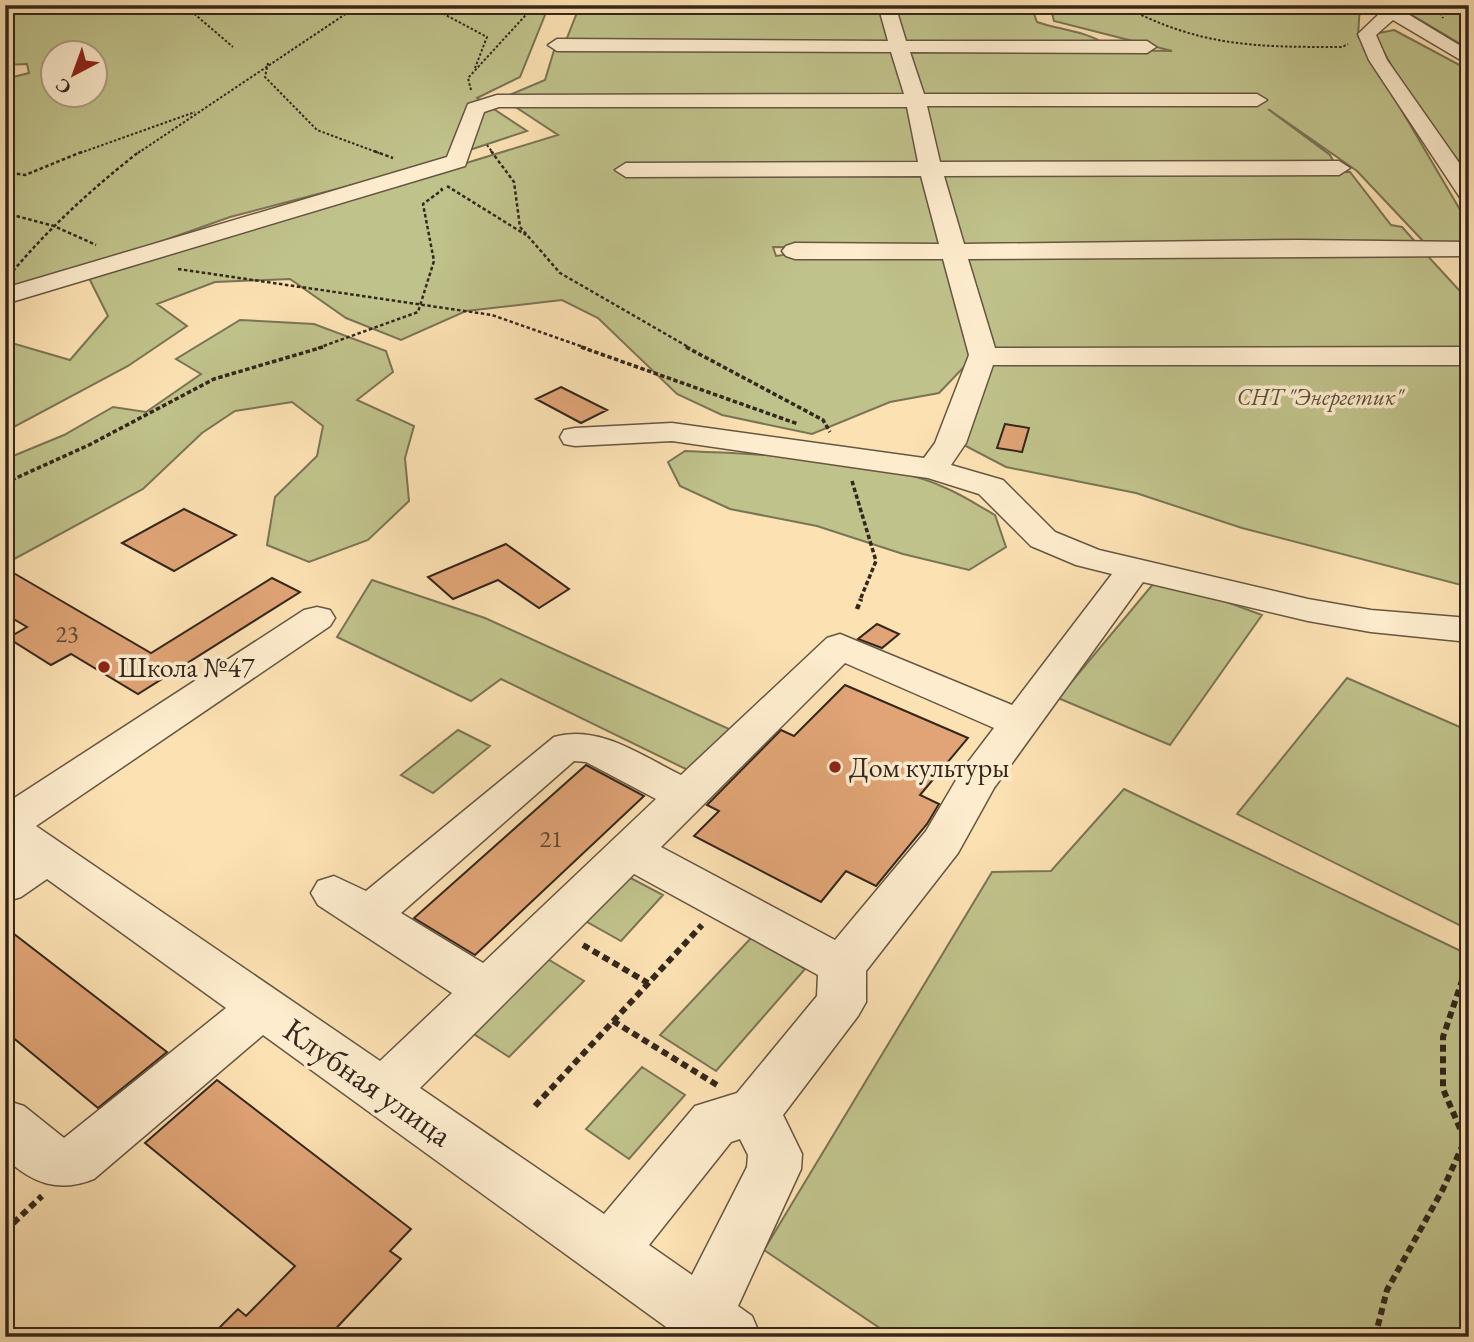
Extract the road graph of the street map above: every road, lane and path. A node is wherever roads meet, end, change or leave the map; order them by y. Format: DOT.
graph roads {
  1 [pos="184,5"];
  2 [pos="359,5"];
  3 [pos="426,5"];
  4 [pos="534,5"];
  5 [pos="886,5"];
  6 [pos="1121,5"];
  7 [pos="1436,5"];
  8 [pos="1385,9"];
  9 [pos="1450,21"];
  10 [pos="1367,34"];
  11 [pos="557,45"];
  12 [pos="900,45"];
  13 [pos="233,47"];
  14 [pos="1147,47"];
  15 [pos="1469,59"];
  16 [pos="268,63"];
  17 [pos="474,72"];
  18 [pos="1256,100"];
  19 [pos="916,102"];
  20 [pos="207,107"];
  21 [pos="475,108"];
  22 [pos="1339,168"];
  23 [pos="426,170"];
  24 [pos="626,170"];
  25 [pos="931,171"];
  26 [pos="5,172"];
  27 [pos="1469,194"];
  28 [pos="5,213"];
  29 [pos="54,226"];
  30 [pos="529,237"];
  31 [pos="1467,243"];
  32 [pos="795,251"];
  33 [pos="954,253"];
  34 [pos="130,261"];
  35 [pos="5,279"];
  36 [pos="5,296"];
  37 [pos="420,306"];
  38 [pos="983,355"];
  39 [pos="1469,356"];
  40 [pos="807,428"];
  41 [pos="820,432"];
  42 [pos="575,437"];
  43 [pos="839,447"];
  44 [pos="932,468"];
  45 [pos="5,483"];
  46 [pos="1135,568"];
  47 [pos="857,609"];
  48 [pos="317,618"];
  49 [pos="1469,630"];
  50 [pos="1020,723"];
  51 [pos="686,796"];
  52 [pos="5,826"];
  53 [pos="629,851"];
  54 [pos="47,856"];
  55 [pos="5,885"];
  56 [pos="724,902"];
  57 [pos="552,926"];
  58 [pos="1469,960"];
  59 [pos="842,966"];
  60 [pos="649,983"];
  61 [pos="486,990"];
  62 [pos="262,1007"];
  63 [pos="613,1021"];
  64 [pos="382,1091"];
  65 [pos="535,1106"];
  66 [pos="755,1110"];
  67 [pos="5,1123"];
  68 [pos="61,1166"];
  69 [pos="5,1231"];
  70 [pos="608,1251"];
  71 [pos="717,1327"];
  72 [pos="1375,1337"];
  1 -- 13 [label="path"];
  2 -- 16 [label="path"];
  3 -- 17 [label="path"];
  4 -- 17 [label="path"];
  5 -- 12 [label="street"];
  6 -- 10 [label="path"];
  7 -- 9 [label="path"];
  8 -- 10 [label="street"];
  8 -- 15 [label="street"];
  10 -- 27 [label="street"];
  11 -- 12 [label="street"];
  12 -- 14 [label="street"];
  12 -- 19 [label="street"];
  16 -- 20 [label="path"];
  16 -- 23 [label="path"];
  17 -- 21 [label="path"];
  18 -- 19 [label="street"];
  19 -- 21 [label="street"];
  19 -- 25 [label="street"];
  20 -- 26 [label="path"];
  20 -- 29 [label="path"];
  21 -- 23 [label="street"];
  21 -- 30 [label="path"];
  22 -- 25 [label="street"];
  23 -- 30 [label="path"];
  23 -- 34 [label="street"];
  23 -- 37 [label="path"];
  24 -- 25 [label="street"];
  25 -- 33 [label="street"];
  28 -- 29 [label="path"];
  29 -- 34 [label="path"];
  29 -- 35 [label="path"];
  30 -- 43 [label="path"];
  31 -- 33 [label="street"];
  32 -- 33 [label="street"];
  33 -- 38 [label="street"];
  34 -- 36 [label="street"];
  34 -- 37 [label="path"];
  37 -- 40 [label="path"];
  37 -- 45 [label="path"];
  38 -- 39 [label="street"];
  38 -- 44 [label="street"];
  41 -- 43 [label="path"];
  42 -- 43 [label="street"];
  43 -- 44 [label="street"];
  43 -- 47 [label="path"];
  44 -- 46 [label="street"];
  46 -- 49 [label="street"];
  46 -- 50 [label="street"];
  48 -- 52 [label="street"];
  50 -- 51 [label="street"];
  50 -- 59 [label="street"];
  51 -- 53 [label="street"];
  51 -- 61 [label="street"];
  52 -- 54 [label="street, Клубная улица"];
  53 -- 56 [label="street"];
  53 -- 57 [label="street"];
  54 -- 55 [label="street"];
  54 -- 62 [label="street, Клубная улица"];
  56 -- 59 [label="street"];
  56 -- 60 [label="path"];
  57 -- 60 [label="path"];
  57 -- 61 [label="street"];
  58 -- 72 [label="path"];
  59 -- 66 [label="street"];
  60 -- 63 [label="path"];
  61 -- 64 [label="street"];
  62 -- 64 [label="street, Клубная улица"];
  62 -- 68 [label="street"];
  63 -- 65 [label="path"];
  63 -- 66 [label="path"];
  64 -- 70 [label="street, Клубная улица"];
  66 -- 70 [label="street"];
  66 -- 71 [label="street"];
  67 -- 68 [label="street"];
  68 -- 69 [label="path"];
  70 -- 71 [label="street, Клубная улица"];
}
